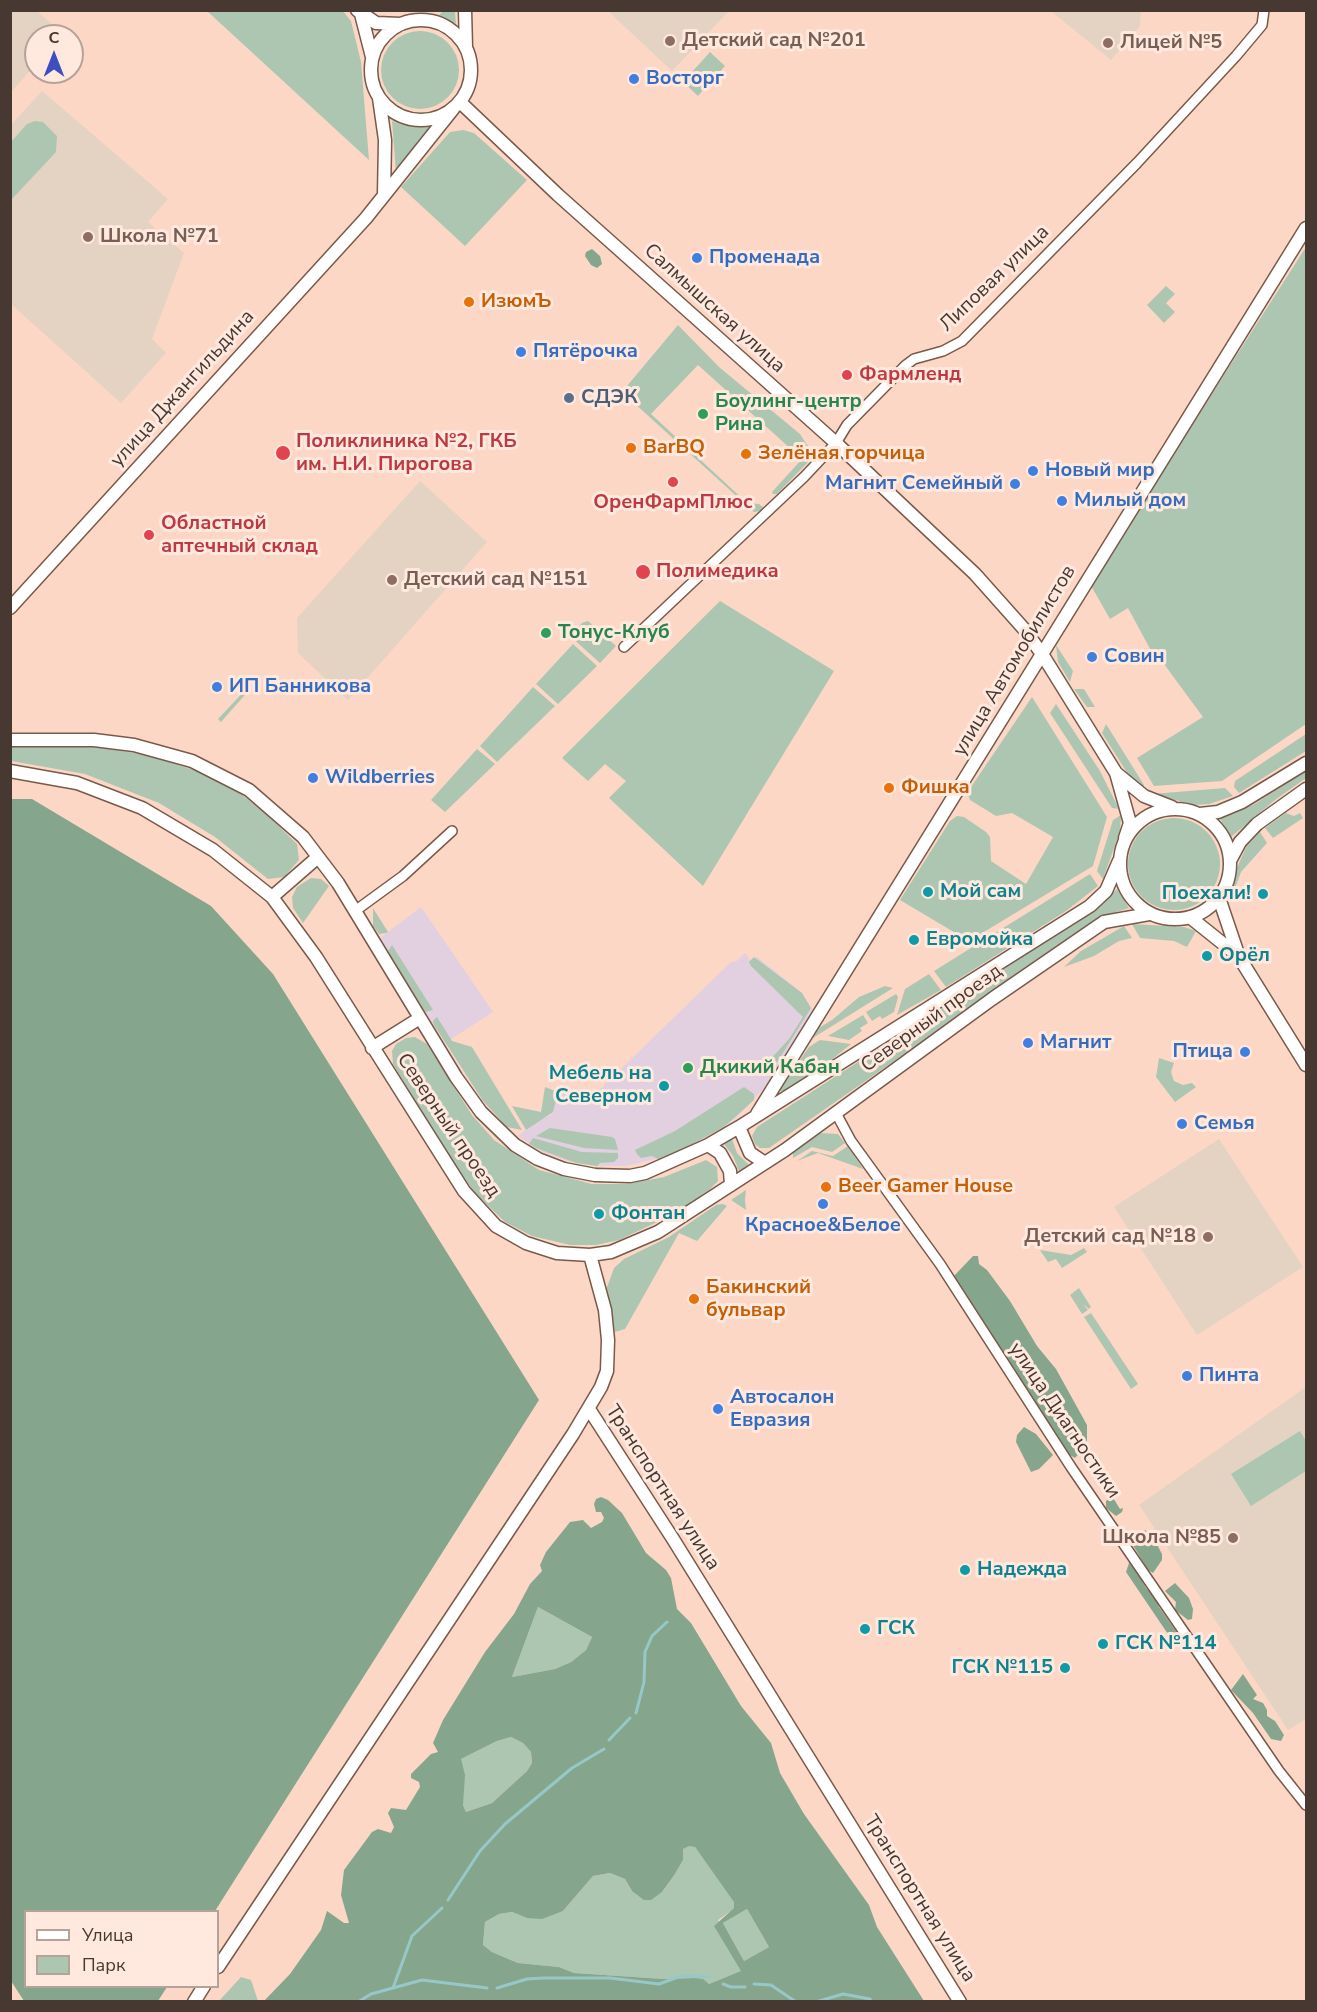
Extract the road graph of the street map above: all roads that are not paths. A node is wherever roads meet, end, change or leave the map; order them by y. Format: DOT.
graph roads {
  1 [pos="433,10"];
  2 [pos="465,10"];
  3 [pos="1264,10"];
  4 [pos="359,12"];
  5 [pos="423,20"];
  6 [pos="402,24"];
  7 [pos="466,48"];
  8 [pos="372,57"];
  9 [pos="379,98"];
  10 [pos="457,105"];
  11 [pos="383,196"];
  12 [pos="1306,228"];
  13 [pos="836,443"];
  14 [pos="10,608"];
  15 [pos="624,647"];
  16 [pos="1042,654"];
  17 [pos="10,740"];
  18 [pos="1306,763"];
  19 [pos="10,771"];
  20 [pos="1116,773"];
  21 [pos="1306,789"];
  22 [pos="1176,808"];
  23 [pos="1200,814"];
  24 [pos="452,831"];
  25 [pos="1125,838"];
  26 [pos="318,857"];
  27 [pos="1231,859"];
  28 [pos="1119,861"];
  29 [pos="272,897"];
  30 [pos="1220,898"];
  31 [pos="355,911"];
  32 [pos="1149,914"];
  33 [pos="1191,918"];
  34 [pos="1239,957"];
  35 [pos="420,1018"];
  36 [pos="372,1048"];
  37 [pos="1306,1065"];
  38 [pos="836,1113"];
  39 [pos="757,1115"];
  40 [pos="739,1127"];
  41 [pos="708,1145"];
  42 [pos="765,1163"];
  43 [pos="731,1185"];
  44 [pos="590,1255"];
  45 [pos="589,1409"];
  46 [pos="1306,1805"];
  47 [pos="219,1965"];
  48 [pos="203,1988"];
  49 [pos="194,2001"];
  50 [pos="960,2001"];
  1 -- 5 [label="main road"];
  2 -- 7 [label="main road"];
  3 -- 13 [label="street, Липовая улица"];
  4 -- 6 [label="main road"];
  4 -- 8 [label="main road"];
  5 -- 6 [label="main road"];
  5 -- 7 [label="main road"];
  6 -- 8 [label="main road"];
  7 -- 10 [label="main road"];
  8 -- 9 [label="main road"];
  9 -- 10 [label="main road"];
  9 -- 11 [label="main road"];
  10 -- 11 [label="main road, улица Джангильдина"];
  10 -- 13 [label="main road, Салмышская улица"];
  11 -- 14 [label="main road, улица Джангильдина"];
  12 -- 16 [label="main road, улица Автомобилистов"];
  13 -- 15 [label="street, Липовая улица"];
  13 -- 16 [label="main road, Салмышская улица"];
  16 -- 20 [label="main road, Салмышская улица"];
  16 -- 39 [label="main road, улица Автомобилистов"];
  17 -- 26 [label="main road, Северный проезд"];
  18 -- 23 [label="main road"];
  19 -- 29 [label="main road, Северный проезд"];
  20 -- 22 [label="main road"];
  20 -- 25 [label="main road"];
  21 -- 27 [label="main road"];
  22 -- 23 [label="main road"];
  22 -- 25 [label="main road"];
  23 -- 27 [label="main road"];
  24 -- 31 [label="street"];
  25 -- 28 [label="main road"];
  26 -- 29 [label="main road"];
  26 -- 31 [label="main road, Северный проезд"];
  27 -- 30 [label="main road"];
  28 -- 32 [label="main road"];
  28 -- 39 [label="main road, Северный проезд"];
  29 -- 36 [label="main road, Северный проезд"];
  30 -- 33 [label="main road"];
  30 -- 34 [label="main road"];
  31 -- 35 [label="main road, Северный проезд"];
  32 -- 33 [label="main road"];
  32 -- 38 [label="main road, Северный проезд"];
  33 -- 34 [label="main road"];
  34 -- 37 [label="main road"];
  35 -- 36 [label="main road"];
  35 -- 41 [label="main road, Северный проезд"];
  36 -- 44 [label="main road, Северный проезд"];
  38 -- 42 [label="main road, Северный проезд"];
  38 -- 46 [label="street, улица Диагностики"];
  39 -- 40 [label="main road, Северный проезд"];
  40 -- 41 [label="main road, Северный проезд"];
  40 -- 42 [label="main road"];
  41 -- 43 [label="main road"];
  42 -- 43 [label="main road, Северный проезд"];
  43 -- 44 [label="main road, Северный проезд"];
  44 -- 45 [label="main road"];
  45 -- 47 [label="main road, Транспортная улица"];
  45 -- 50 [label="main road, Транспортная улица"];
  48 -- 49 [label="main road"];
}
